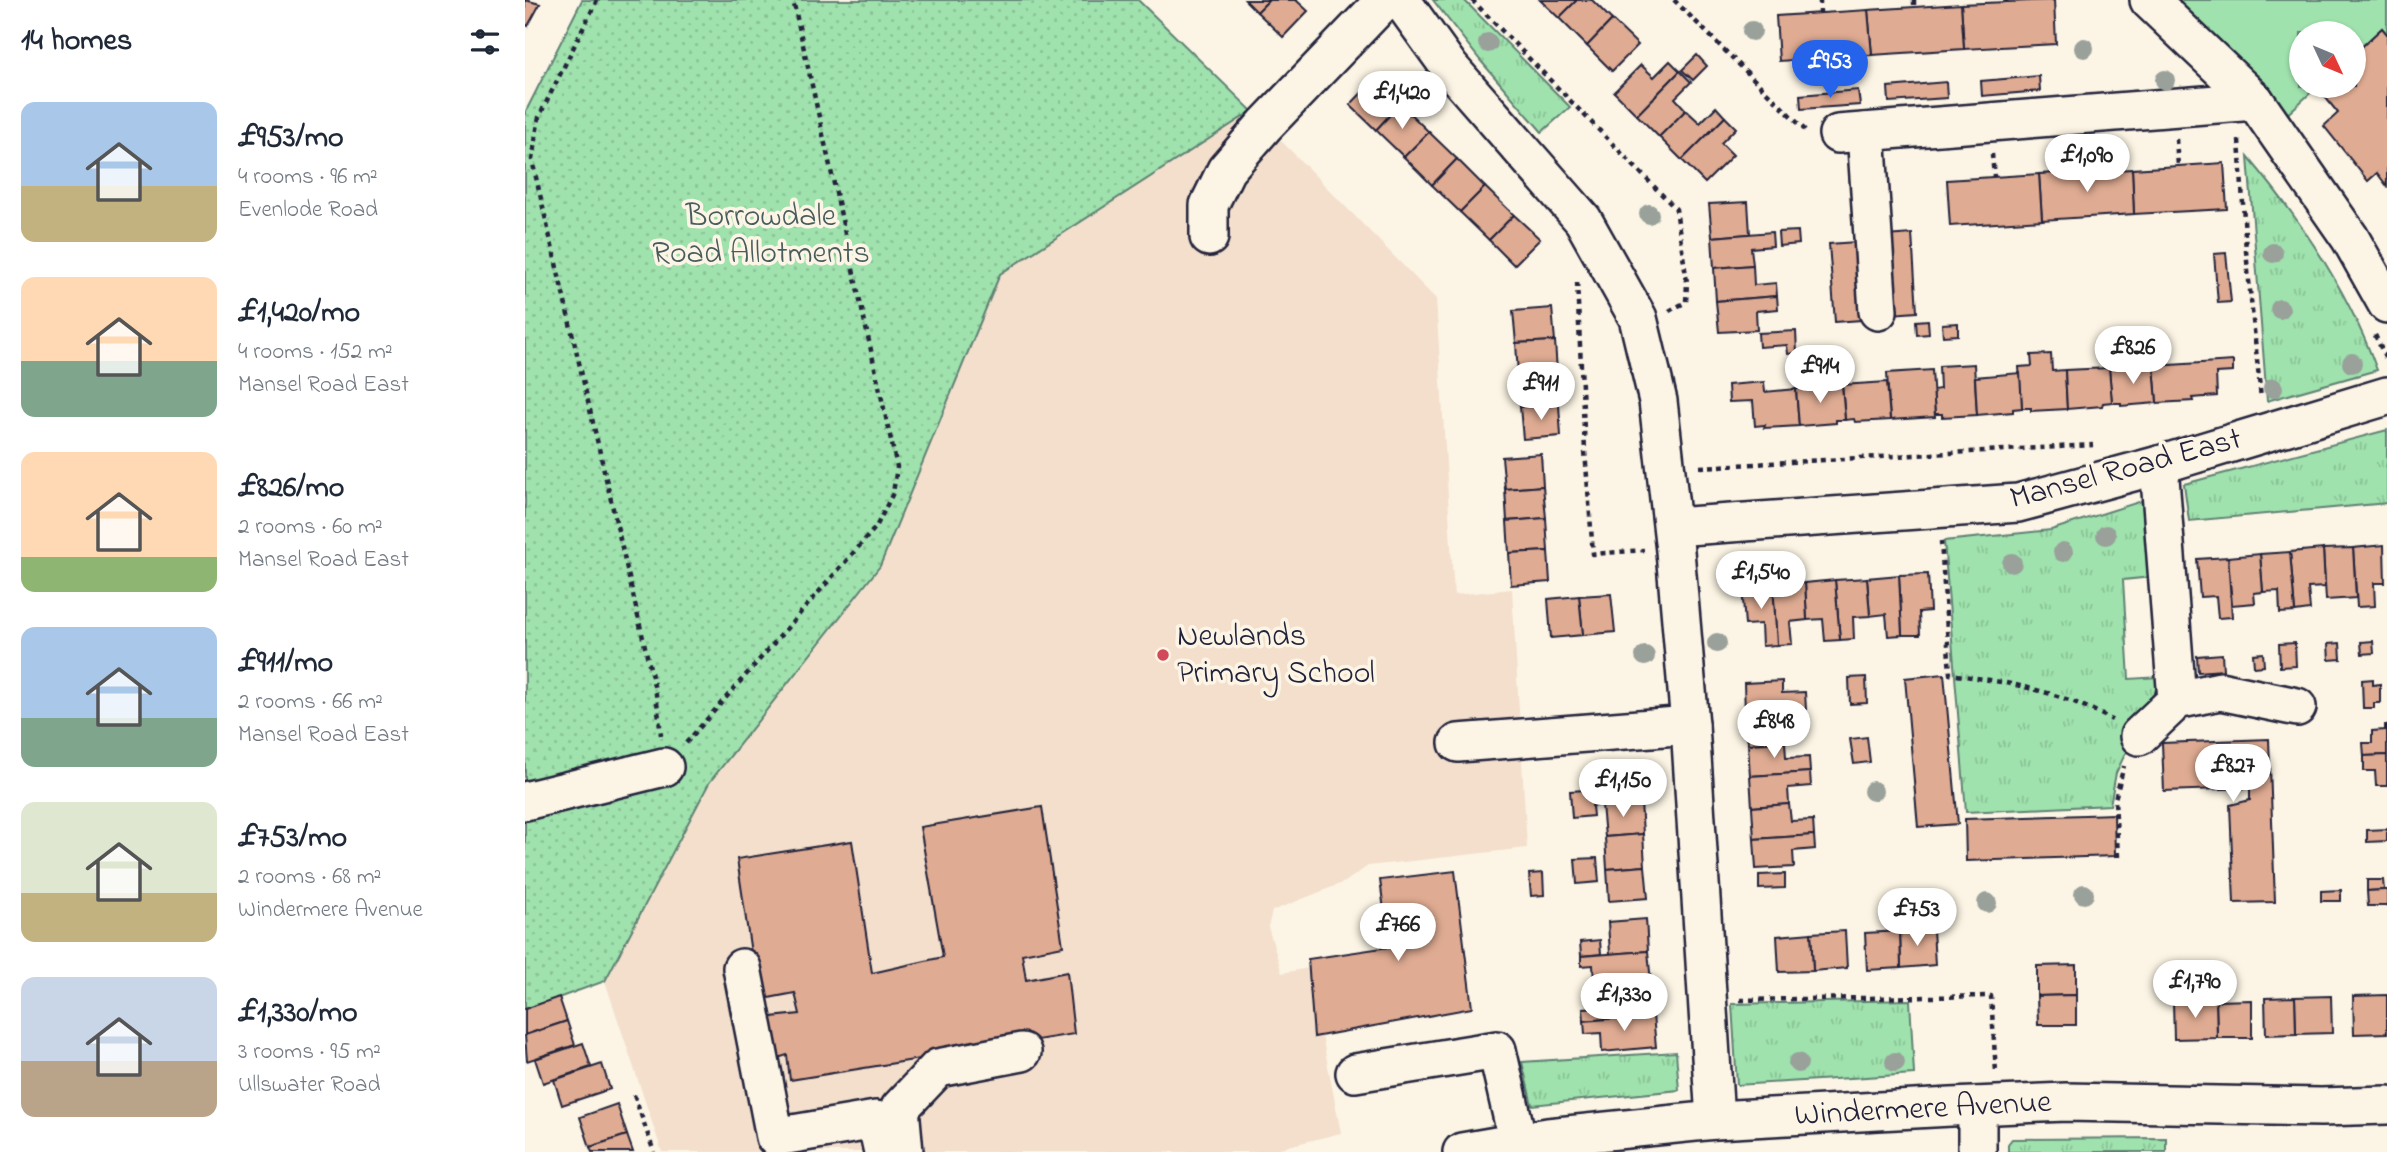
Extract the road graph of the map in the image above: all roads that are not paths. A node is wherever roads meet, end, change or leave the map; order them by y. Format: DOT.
graph roads {
  1 [pos="1385,0"];
  2 [pos="1401,0"];
  3 [pos="2149,0"];
  4 [pos="2246,101"];
  5 [pos="1209,237"];
  6 [pos="2387,304"];
  7 [pos="1878,311"];
  8 [pos="2387,396"];
  9 [pos="2159,465"];
  10 [pos="1661,538"];
  11 [pos="2178,701"];
  12 [pos="2297,707"];
  13 [pos="1691,725"];
  14 [pos="2139,736"];
  15 [pos="1458,743"];
  16 [pos="664,767"];
  17 [pos="525,801"];
  18 [pos="742,968"];
  19 [pos="1023,1052"];
  20 [pos="1355,1073"];
  21 [pos="2387,1105"];
  22 [pos="1987,1106"];
  23 [pos="1715,1120"];
  24 [pos="1518,1142"];
  25 [pos="883,1152"];
  26 [pos="904,1152"];
  27 [pos="1462,1152"];
  28 [pos="1977,1152"];
  1 -- 5 [label="street"];
  2 -- 10 [label="street"];
  3 -- 4 [label="street"];
  4 -- 6 [label="street"];
  4 -- 7 [label="street"];
  8 -- 9 [label="street, Mansel Road East"];
  9 -- 10 [label="street, Mansel Road East"];
  9 -- 11 [label="street"];
  10 -- 13 [label="street"];
  11 -- 12 [label="street"];
  11 -- 14 [label="street"];
  13 -- 15 [label="street"];
  13 -- 23 [label="street"];
  16 -- 17 [label="street"];
  18 -- 25 [label="street"];
  19 -- 26 [label="street"];
  20 -- 24 [label="street"];
  21 -- 22 [label="street, Windermere Avenue"];
  22 -- 23 [label="street, Windermere Avenue"];
  22 -- 28 [label="street"];
  23 -- 24 [label="street, Windermere Avenue"];
  24 -- 27 [label="street, Windermere Avenue"];
}
